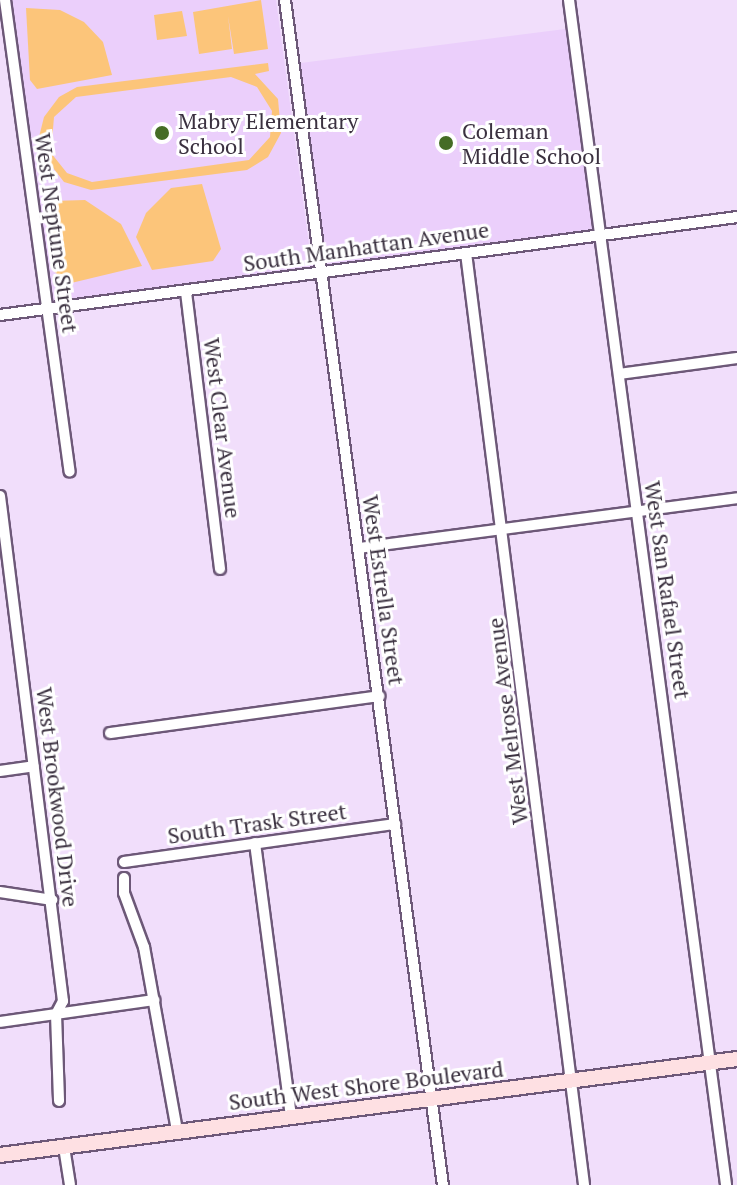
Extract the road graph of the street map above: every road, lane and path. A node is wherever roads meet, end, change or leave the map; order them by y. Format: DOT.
graph roads {
  1 [pos="5,0"];
  2 [pos="285,0"];
  3 [pos="569,0"];
  4 [pos="5,33"];
  5 [pos="737,217"];
  6 [pos="600,236"];
  7 [pos="466,253"];
  8 [pos="320,271"];
  9 [pos="186,292"];
  10 [pos="47,309"];
  11 [pos="0,315"];
  12 [pos="737,358"];
  13 [pos="619,374"];
  14 [pos="70,472"];
  15 [pos="0,496"];
  16 [pos="737,498"];
  17 [pos="637,512"];
  18 [pos="504,529"];
  19 [pos="359,548"];
  20 [pos="220,569"];
  21 [pos="379,696"];
  22 [pos="110,733"];
  23 [pos="34,766"];
  24 [pos="0,771"];
  25 [pos="395,824"];
  26 [pos="255,843"];
  27 [pos="124,862"];
  28 [pos="124,878"];
  29 [pos="0,892"];
  30 [pos="52,900"];
  31 [pos="154,1000"];
  32 [pos="56,1014"];
  33 [pos="0,1022"];
  34 [pos="737,1059"];
  35 [pos="710,1063"];
  36 [pos="570,1081"];
  37 [pos="431,1100"];
  38 [pos="59,1101"];
  39 [pos="291,1118"];
  40 [pos="177,1131"];
  41 [pos="64,1147"];
  42 [pos="0,1155"];
  43 [pos="70,1185"];
  44 [pos="443,1185"];
  45 [pos="584,1185"];
  46 [pos="726,1185"];
  1 -- 4 [label="street, West Neptune Street"];
  2 -- 8 [label="street, West Estrella Street"];
  3 -- 6 [label="street, West San Rafael Street"];
  4 -- 10 [label="street, West Neptune Street"];
  5 -- 6 [label="street, South Manhattan Avenue"];
  6 -- 7 [label="street, South Manhattan Avenue"];
  6 -- 13 [label="street, West San Rafael Street"];
  7 -- 8 [label="street, South Manhattan Avenue"];
  7 -- 18 [label="street, West Melrose Avenue"];
  8 -- 9 [label="street, South Manhattan Avenue"];
  8 -- 19 [label="street, West Estrella Street"];
  9 -- 10 [label="street, South Manhattan Avenue"];
  9 -- 20 [label="street, West Clear Avenue"];
  10 -- 11 [label="street, South Manhattan Avenue"];
  10 -- 14 [label="street, West Neptune Street"];
  12 -- 13 [label="street"];
  13 -- 17 [label="street, West San Rafael Street"];
  15 -- 23 [label="street, West Brookwood Drive"];
  16 -- 17 [label="street"];
  17 -- 18 [label="street"];
  17 -- 35 [label="street, West San Rafael Street"];
  18 -- 19 [label="street"];
  18 -- 36 [label="street, West Melrose Avenue"];
  19 -- 21 [label="street, West Estrella Street"];
  21 -- 22 [label="street"];
  21 -- 25 [label="street, West Estrella Street"];
  23 -- 24 [label="street"];
  23 -- 30 [label="street, West Brookwood Drive"];
  25 -- 26 [label="street, South Trask Street"];
  25 -- 37 [label="street, West Estrella Street"];
  26 -- 27 [label="street, South Trask Street"];
  26 -- 39 [label="street"];
  28 -- 31 [label="street"];
  29 -- 30 [label="street"];
  30 -- 32 [label="street, West Brookwood Drive"];
  31 -- 32 [label="street"];
  31 -- 40 [label="street"];
  32 -- 33 [label="street"];
  32 -- 38 [label="street, West Brookwood Drive"];
  34 -- 35 [label="street, South West Shore Boulevard"];
  35 -- 36 [label="street, South West Shore Boulevard"];
  35 -- 46 [label="street, West San Rafael Street"];
  36 -- 37 [label="street, South West Shore Boulevard"];
  36 -- 45 [label="street, West Melrose Avenue"];
  37 -- 39 [label="street, South West Shore Boulevard"];
  37 -- 44 [label="street, West Estrella Street"];
  39 -- 40 [label="street, South West Shore Boulevard"];
  40 -- 41 [label="street, South West Shore Boulevard"];
  41 -- 42 [label="street, South West Shore Boulevard"];
  41 -- 43 [label="street"];
}
